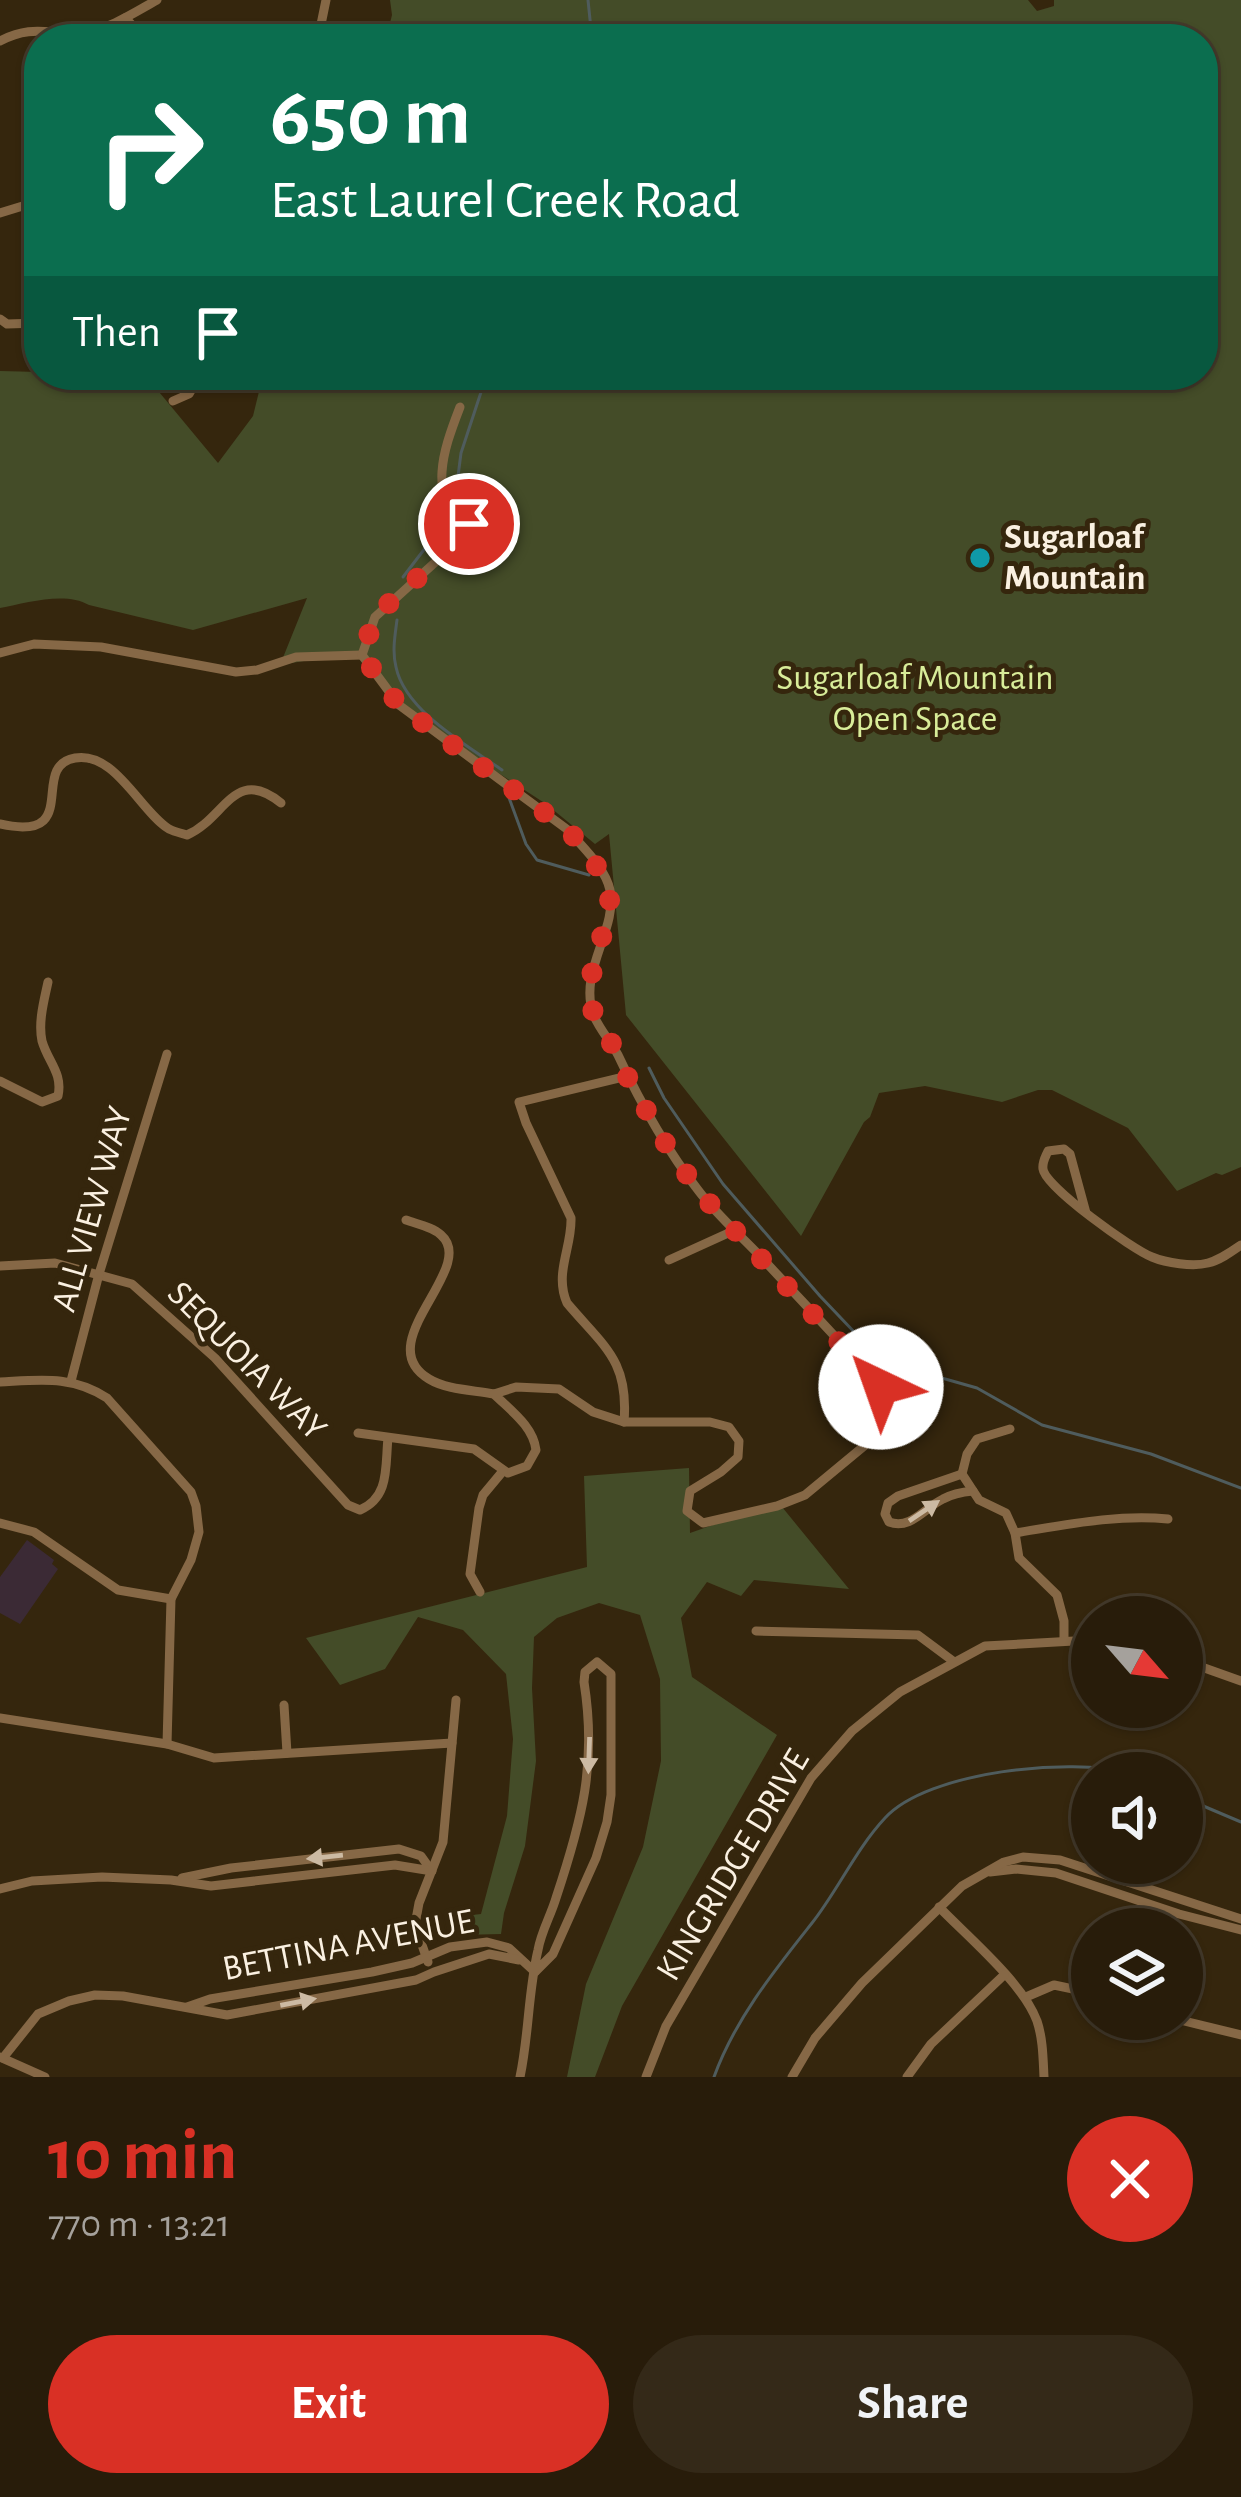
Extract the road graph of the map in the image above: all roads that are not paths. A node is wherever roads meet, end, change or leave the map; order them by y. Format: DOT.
graph roads {
  1 [pos="157,0"];
  2 [pos="125,18"];
  3 [pos="109,24"];
  4 [pos="131,24"];
  5 [pos="191,390"];
  6 [pos="173,400"];
  7 [pos="460,406"];
  8 [pos="469,524"];
  9 [pos="460,537"];
  10 [pos="0,653"];
  11 [pos="362,655"];
  12 [pos="281,803"];
  13 [pos="0,824"];
  14 [pos="48,982"];
  15 [pos="166,1054"];
  16 [pos="627,1076"];
  17 [pos="0,1081"];
  18 [pos="1086,1214"];
  19 [pos="406,1220"];
  20 [pos="735,1230"];
  21 [pos="1241,1244"];
  22 [pos="669,1260"];
  23 [pos="0,1266"];
  24 [pos="99,1274"];
  25 [pos="71,1381"];
  26 [pos="0,1382"];
  27 [pos="494,1394"];
  28 [pos="624,1422"];
  29 [pos="1010,1429"];
  30 [pos="358,1433"];
  31 [pos="388,1438"];
  32 [pos="503,1472"];
  33 [pos="962,1474"];
  34 [pos="973,1491"];
  35 [pos="1168,1519"];
  36 [pos="0,1523"];
  37 [pos="1016,1533"];
  38 [pos="480,1592"];
  39 [pos="171,1599"];
  40 [pos="756,1631"];
  41 [pos="1064,1640"];
  42 [pos="1071,1640"];
  43 [pos="953,1661"];
  44 [pos="1203,1668"];
  45 [pos="1241,1682"];
  46 [pos="455,1700"];
  47 [pos="284,1705"];
  48 [pos="0,1718"];
  49 [pos="452,1743"];
  50 [pos="167,1744"];
  51 [pos="287,1753"];
  52 [pos="432,1871"];
  53 [pos="985,1872"];
  54 [pos="171,1880"];
  55 [pos="0,1889"];
  56 [pos="939,1907"];
  57 [pos="1241,1919"];
  58 [pos="1241,1930"];
  59 [pos="425,1957"];
  60 [pos="519,1960"];
  61 [pos="434,1972"];
  62 [pos="535,1972"];
  63 [pos="1004,1975"];
  64 [pos="1071,1989"];
  65 [pos="1026,1997"];
  66 [pos="182,2008"];
  67 [pos="1203,2026"];
  68 [pos="1241,2035"];
  69 [pos="1,2058"];
  70 [pos="45,2077"];
  71 [pos="520,2077"];
  72 [pos="646,2077"];
  73 [pos="792,2077"];
  74 [pos="907,2077"];
  75 [pos="1043,2077"];
  1 -- 2 [label="street"];
  2 -- 3 [label="street"];
  2 -- 4 [label="street"];
  5 -- 6 [label="street"];
  7 -- 9 [label="street"];
  8 -- 9 [label="street"];
  9 -- 11 [label="street"];
  10 -- 11 [label="street"];
  11 -- 16 [label="street"];
  12 -- 13 [label="street"];
  14 -- 17 [label="street"];
  15 -- 24 [label="street, ALL VIEW WAY"];
  16 -- 20 [label="street"];
  16 -- 28 [label="street"];
  18 -- 18 [label="street"];
  18 -- 21 [label="street"];
  19 -- 27 [label="street"];
  20 -- 22 [label="street"];
  20 -- 28 [label="street"];
  23 -- 24 [label="street, SEQUOIA WAY"];
  24 -- 25 [label="street, ALL VIEW WAY"];
  24 -- 31 [label="street, SEQUOIA WAY"];
  25 -- 26 [label="street"];
  25 -- 39 [label="street"];
  27 -- 28 [label="street"];
  27 -- 32 [label="street"];
  29 -- 33 [label="street"];
  30 -- 31 [label="street"];
  31 -- 32 [label="street"];
  32 -- 38 [label="street"];
  33 -- 34 [label="street"];
  33 -- 34 [label="street, one-way"];
  34 -- 37 [label="street"];
  35 -- 37 [label="street"];
  36 -- 39 [label="street"];
  37 -- 41 [label="street"];
  39 -- 50 [label="street"];
  40 -- 43 [label="street"];
  41 -- 42 [label="street, KINGRIDGE DRIVE"];
  41 -- 43 [label="street, KINGRIDGE DRIVE"];
  43 -- 72 [label="street, KINGRIDGE DRIVE"];
  44 -- 45 [label="street"];
  46 -- 49 [label="street"];
  47 -- 51 [label="street"];
  48 -- 50 [label="street"];
  49 -- 51 [label="street"];
  49 -- 52 [label="street"];
  50 -- 51 [label="street"];
  52 -- 54 [label="street"];
  52 -- 54 [label="street, one-way"];
  52 -- 59 [label="street"];
  53 -- 56 [label="street"];
  53 -- 57 [label="street"];
  53 -- 58 [label="street"];
  54 -- 55 [label="street"];
  56 -- 63 [label="street"];
  56 -- 73 [label="street"];
  59 -- 60 [label="street, BETTINA AVENUE"];
  59 -- 61 [label="street"];
  59 -- 66 [label="street, BETTINA AVENUE"];
  60 -- 61 [label="street, BETTINA AVENUE"];
  60 -- 62 [label="street, BETTINA AVENUE"];
  66 -- 61 [label="street, BETTINA AVENUE, one-way"];
  62 -- 62 [label="street, one-way"];
  62 -- 71 [label="street"];
  63 -- 65 [label="street"];
  63 -- 74 [label="street"];
  64 -- 65 [label="street"];
  65 -- 75 [label="street"];
  66 -- 69 [label="street, BETTINA AVENUE"];
  67 -- 68 [label="street"];
  69 -- 70 [label="street"];
}
